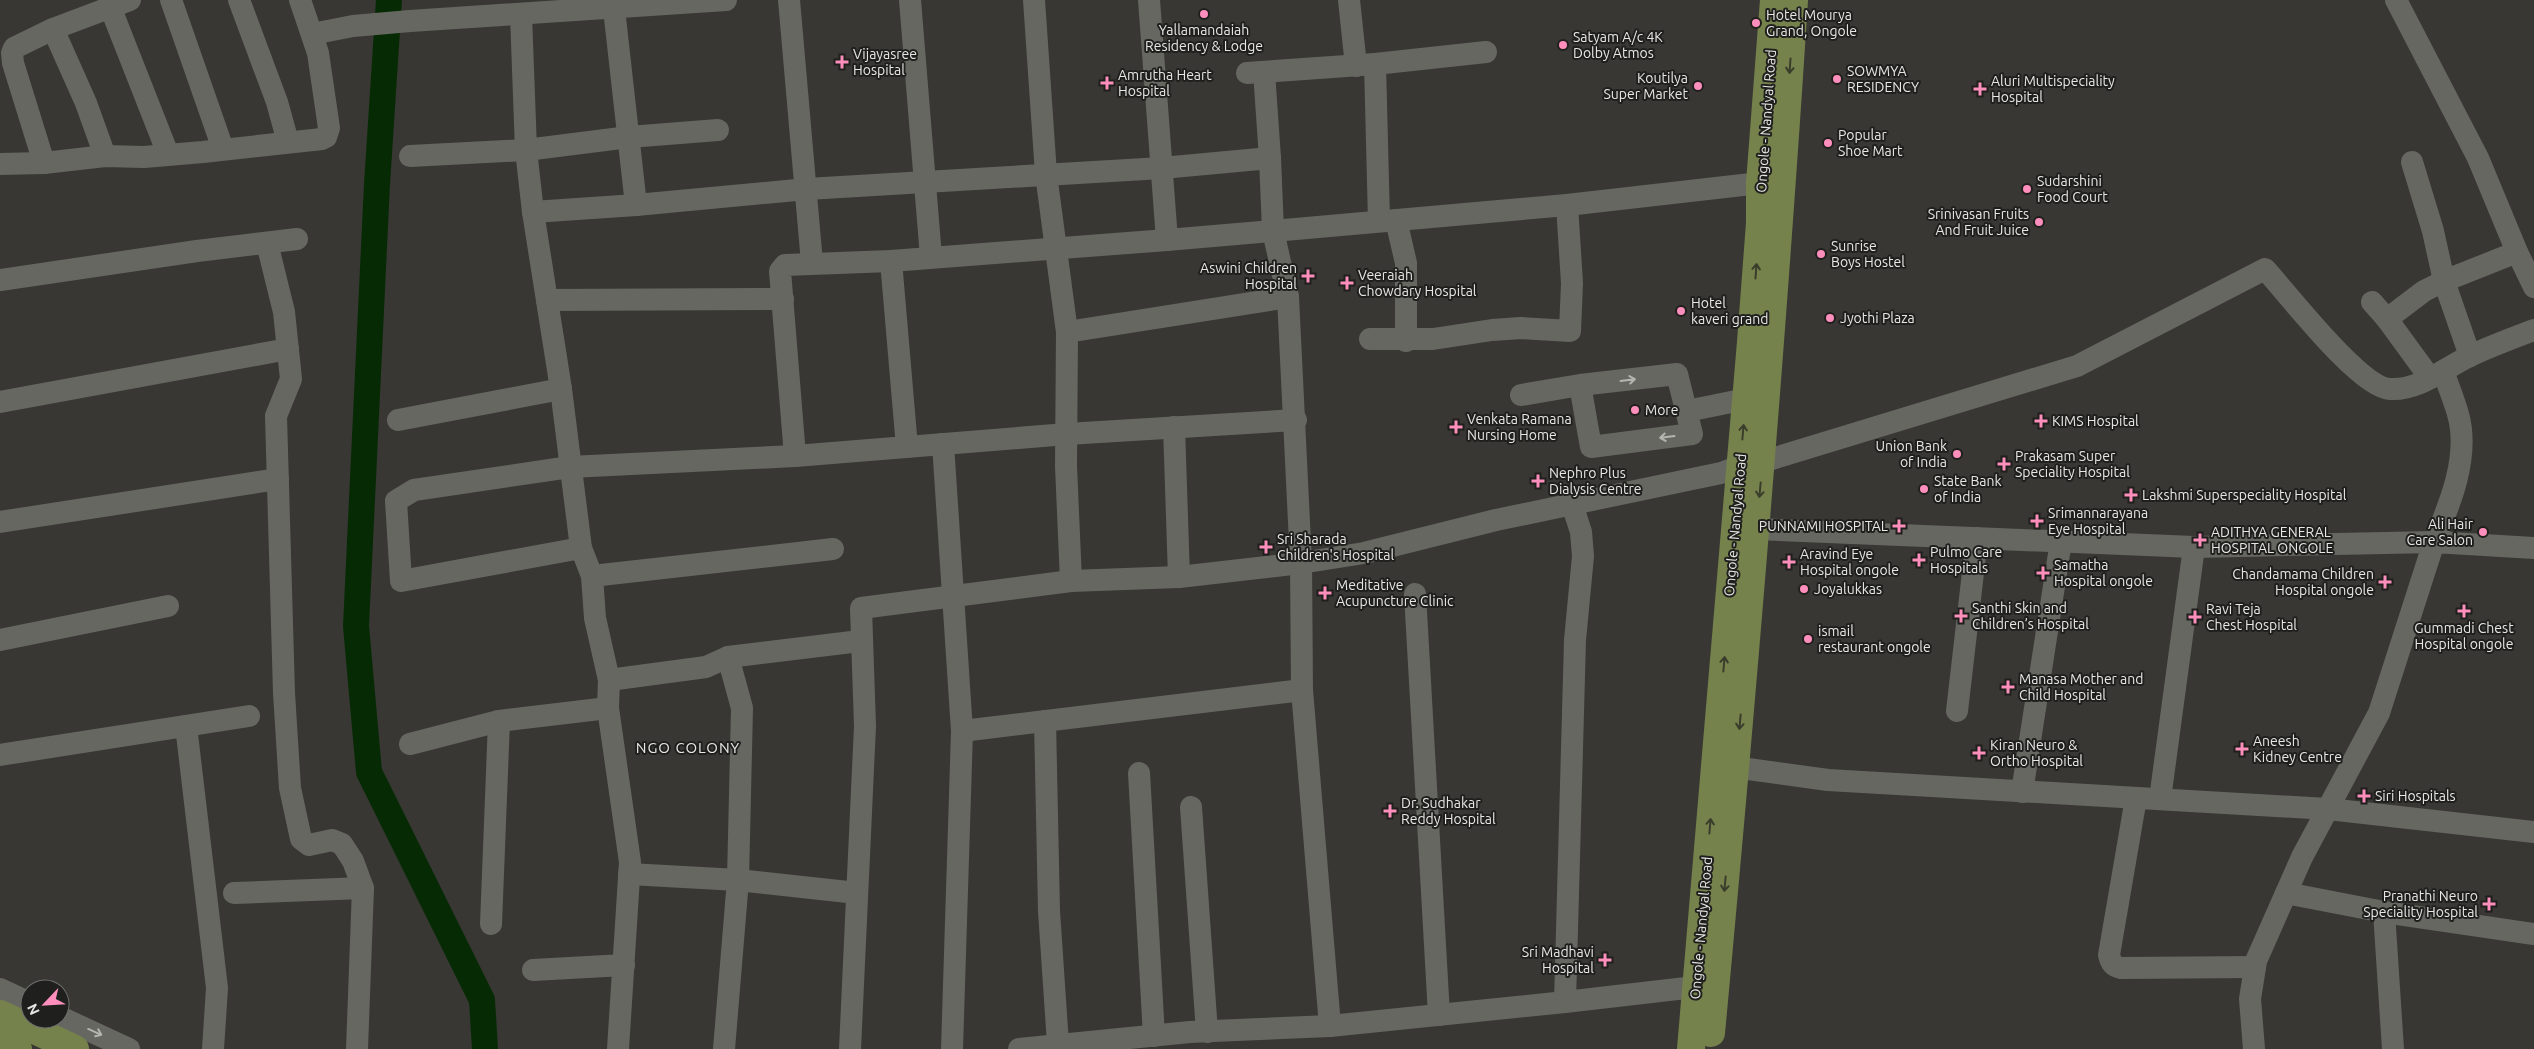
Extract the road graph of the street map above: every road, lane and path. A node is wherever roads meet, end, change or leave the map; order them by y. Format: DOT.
graph roads {
  1 [pos="171,0"];
  2 [pos="239,0"];
  3 [pos="300,0"];
  4 [pos="726,0"];
  5 [pos="790,0"];
  6 [pos="910,0"];
  7 [pos="1034,0"];
  8 [pos="1149,0"];
  9 [pos="1349,0"];
  10 [pos="1774,0"];
  11 [pos="1794,0"];
  12 [pos="2396,0"];
  13 [pos="121,4"];
  14 [pos="613,4"];
  15 [pos="521,15"];
  16 [pos="53,29"];
  17 [pos="312,34"];
  18 [pos="1486,52"];
  19 [pos="1366,65"];
  20 [pos="718,130"];
  21 [pos="629,137"];
  22 [pos="288,142"];
  23 [pos="223,149"];
  24 [pos="526,150"];
  25 [pos="168,154"];
  26 [pos="105,156"];
  27 [pos="410,156"];
  28 [pos="1270,158"];
  29 [pos="2412,162"];
  30 [pos="0,164"];
  31 [pos="44,164"];
  32 [pos="1162,168"];
  33 [pos="1046,174"];
  34 [pos="925,181"];
  35 [pos="1760,183"];
  36 [pos="807,189"];
  37 [pos="636,205"];
  38 [pos="1567,205"];
  39 [pos="533,212"];
  40 [pos="1387,220"];
  41 [pos="1273,231"];
  42 [pos="297,239"];
  43 [pos="1167,240"];
  44 [pos="267,243"];
  45 [pos="1055,248"];
  46 [pos="2516,252"];
  47 [pos="931,257"];
  48 [pos="891,262"];
  49 [pos="812,263"];
  50 [pos="0,280"];
  51 [pos="2444,281"];
  52 [pos="2534,287"];
  53 [pos="1288,297"];
  54 [pos="783,299"];
  55 [pos="546,300"];
  56 [pos="2372,302"];
  57 [pos="2387,319"];
  58 [pos="2534,330"];
  59 [pos="1067,332"];
  60 [pos="1370,339"];
  61 [pos="1406,341"];
  62 [pos="1761,342"];
  63 [pos="288,349"];
  64 [pos="2470,356"];
  65 [pos="2436,374"];
  66 [pos="1580,385"];
  67 [pos="561,390"];
  68 [pos="1521,395"];
  69 [pos="1746,399"];
  70 [pos="0,402"];
  71 [pos="1687,410"];
  72 [pos="398,420"];
  73 [pos="1296,420"];
  74 [pos="1174,427"];
  75 [pos="1067,434"];
  76 [pos="943,444"];
  77 [pos="907,447"];
  78 [pos="795,456"];
  79 [pos="1751,464"];
  80 [pos="570,467"];
  81 [pos="278,479"];
  82 [pos="1572,504"];
  83 [pos="0,522"];
  84 [pos="1756,529"];
  85 [pos="1977,538"];
  86 [pos="2061,541"];
  87 [pos="2434,542"];
  88 [pos="2194,547"];
  89 [pos="581,548"];
  90 [pos="2534,548"];
  91 [pos="833,550"];
  92 [pos="1301,564"];
  93 [pos="592,576"];
  94 [pos="1179,577"];
  95 [pos="1071,581"];
  96 [pos="1415,594"];
  97 [pos="954,595"];
  98 [pos="168,606"];
  99 [pos="0,640"];
  100 [pos="860,641"];
  101 [pos="728,657"];
  102 [pos="609,680"];
  103 [pos="1302,690"];
  104 [pos="608,708"];
  105 [pos="1957,711"];
  106 [pos="248,716"];
  107 [pos="499,720"];
  108 [pos="1045,721"];
  109 [pos="186,726"];
  110 [pos="962,731"];
  111 [pos="410,744"];
  112 [pos="0,755"];
  113 [pos="1726,766"];
  114 [pos="1139,773"];
  115 [pos="2022,792"];
  116 [pos="2136,798"];
  117 [pos="2160,800"];
  118 [pos="1191,807"];
  119 [pos="2328,809"];
  120 [pos="2534,832"];
  121 [pos="629,874"];
  122 [pos="738,880"];
  123 [pos="362,888"];
  124 [pos="234,893"];
  125 [pos="2286,893"];
  126 [pos="857,894"];
  127 [pos="2384,912"];
  128 [pos="491,924"];
  129 [pos="2534,934"];
  130 [pos="624,965"];
  131 [pos="2254,967"];
  132 [pos="533,970"];
  133 [pos="1706,985"];
  134 [pos="0,989"];
  135 [pos="20,998"];
  136 [pos="1565,1002"];
  137 [pos="0,1014"];
  138 [pos="1439,1015"];
  139 [pos="70,1021"];
  140 [pos="1330,1026"];
  141 [pos="1154,1036"];
  142 [pos="1196,1038"];
  143 [pos="0,1041"];
  144 [pos="1058,1044"];
  145 [pos="1083,1046"];
  146 [pos="18,1049"];
  147 [pos="75,1049"];
  148 [pos="129,1049"];
  149 [pos="213,1049"];
  150 [pos="357,1049"];
  151 [pos="618,1049"];
  152 [pos="724,1049"];
  153 [pos="850,1049"];
  154 [pos="952,1049"];
  155 [pos="1019,1049"];
  156 [pos="1691,1049"];
  157 [pos="1710,1049"];
  158 [pos="2254,1049"];
  159 [pos="2393,1049"];
  1 -- 23 [label="street"];
  2 -- 22 [label="street"];
  3 -- 17 [label="street"];
  4 -- 14 [label="street"];
  5 -- 36 [label="street"];
  6 -- 34 [label="street"];
  7 -- 33 [label="street"];
  8 -- 32 [label="street"];
  9 -- 19 [label="street"];
  10 -- 35 [label="main road, Ongole - Nandyal Road"];
  11 -- 62 [label="main road, Ongole - Nandyal Road, one-way"];
  12 -- 46 [label="street"];
  13 -- 16 [label="street"];
  13 -- 25 [label="street"];
  14 -- 15 [label="street"];
  14 -- 21 [label="street"];
  15 -- 17 [label="street"];
  15 -- 24 [label="street"];
  16 -- 26 [label="street"];
  16 -- 31 [label="street"];
  17 -- 22 [label="street"];
  18 -- 19 [label="street"];
  19 -- 28 [label="street"];
  19 -- 40 [label="street"];
  20 -- 21 [label="street"];
  21 -- 24 [label="street"];
  21 -- 37 [label="street"];
  22 -- 23 [label="street"];
  23 -- 25 [label="street"];
  24 -- 27 [label="street"];
  24 -- 39 [label="street"];
  25 -- 26 [label="street"];
  26 -- 31 [label="street"];
  28 -- 32 [label="street"];
  28 -- 41 [label="street"];
  29 -- 51 [label="street"];
  30 -- 31 [label="street"];
  32 -- 33 [label="street"];
  32 -- 43 [label="street"];
  33 -- 34 [label="street"];
  33 -- 45 [label="street"];
  34 -- 36 [label="street"];
  34 -- 47 [label="street"];
  35 -- 38 [label="street"];
  62 -- 35 [label="main road, Ongole - Nandyal Road, one-way"];
  36 -- 37 [label="street"];
  36 -- 49 [label="street"];
  37 -- 39 [label="street"];
  38 -- 40 [label="street"];
  38 -- 61 [label="street"];
  39 -- 55 [label="street"];
  40 -- 41 [label="street"];
  40 -- 61 [label="street"];
  41 -- 43 [label="street"];
  41 -- 53 [label="street"];
  42 -- 44 [label="street"];
  43 -- 45 [label="street"];
  44 -- 50 [label="street"];
  44 -- 63 [label="street"];
  45 -- 47 [label="street"];
  45 -- 59 [label="street"];
  46 -- 51 [label="street"];
  46 -- 52 [label="street"];
  47 -- 48 [label="street"];
  48 -- 49 [label="street"];
  48 -- 77 [label="street"];
  49 -- 54 [label="street"];
  51 -- 57 [label="street"];
  51 -- 64 [label="street"];
  53 -- 59 [label="street"];
  53 -- 73 [label="street"];
  54 -- 55 [label="street"];
  54 -- 78 [label="street"];
  55 -- 67 [label="street"];
  56 -- 57 [label="street"];
  57 -- 65 [label="street"];
  58 -- 64 [label="street"];
  59 -- 75 [label="street"];
  60 -- 61 [label="street"];
  62 -- 69 [label="main road, Ongole - Nandyal Road"];
  62 -- 79 [label="main road, Ongole - Nandyal Road"];
  63 -- 70 [label="street"];
  63 -- 81 [label="street"];
  64 -- 65 [label="street"];
  65 -- 79 [label="street"];
  65 -- 87 [label="street"];
  66 -- 68 [label="street"];
  66 -- 71 [label="street, one-way"];
  71 -- 66 [label="street, one-way"];
  67 -- 72 [label="street"];
  67 -- 80 [label="street"];
  69 -- 71 [label="street"];
  79 -- 69 [label="main road, Ongole - Nandyal Road, one-way"];
  73 -- 74 [label="street"];
  73 -- 92 [label="street"];
  74 -- 75 [label="street"];
  74 -- 94 [label="street"];
  75 -- 76 [label="street"];
  75 -- 95 [label="street"];
  76 -- 77 [label="street"];
  76 -- 97 [label="street"];
  77 -- 78 [label="street"];
  78 -- 80 [label="street"];
  79 -- 82 [label="street"];
  79 -- 84 [label="main road, Ongole - Nandyal Road, one-way"];
  113 -- 79 [label="main road, Ongole - Nandyal Road, one-way"];
  80 -- 89 [label="street"];
  80 -- 89 [label="street"];
  81 -- 83 [label="street"];
  81 -- 123 [label="street"];
  82 -- 92 [label="street"];
  82 -- 136 [label="street"];
  84 -- 85 [label="street"];
  84 -- 113 [label="main road, Ongole - Nandyal Road, one-way"];
  85 -- 86 [label="street"];
  85 -- 105 [label="street"];
  86 -- 88 [label="street"];
  86 -- 115 [label="street"];
  87 -- 88 [label="street"];
  87 -- 90 [label="street"];
  87 -- 119 [label="street"];
  88 -- 117 [label="street"];
  89 -- 93 [label="street"];
  91 -- 93 [label="street"];
  92 -- 94 [label="street"];
  92 -- 103 [label="street"];
  93 -- 102 [label="street"];
  94 -- 95 [label="street"];
  95 -- 97 [label="street"];
  96 -- 138 [label="street"];
  97 -- 100 [label="street"];
  97 -- 110 [label="street"];
  98 -- 99 [label="street"];
  100 -- 101 [label="street"];
  100 -- 126 [label="street"];
  101 -- 102 [label="street"];
  101 -- 122 [label="street"];
  102 -- 104 [label="street"];
  103 -- 108 [label="street"];
  103 -- 140 [label="street"];
  104 -- 107 [label="street"];
  104 -- 121 [label="street"];
  106 -- 109 [label="street"];
  107 -- 111 [label="street"];
  107 -- 128 [label="street"];
  108 -- 110 [label="street"];
  108 -- 144 [label="street"];
  109 -- 112 [label="street"];
  109 -- 149 [label="street"];
  110 -- 154 [label="street"];
  113 -- 115 [label="street"];
  113 -- 133 [label="main road, Ongole - Nandyal Road"];
  114 -- 141 [label="street"];
  115 -- 116 [label="street"];
  116 -- 117 [label="street"];
  116 -- 131 [label="street"];
  117 -- 119 [label="street"];
  118 -- 142 [label="street"];
  119 -- 120 [label="street"];
  119 -- 125 [label="street"];
  121 -- 122 [label="street"];
  121 -- 130 [label="street"];
  122 -- 126 [label="street"];
  122 -- 152 [label="street"];
  123 -- 124 [label="street"];
  123 -- 150 [label="street"];
  125 -- 127 [label="street"];
  125 -- 131 [label="street"];
  126 -- 153 [label="street"];
  127 -- 129 [label="street"];
  127 -- 159 [label="street"];
  130 -- 132 [label="street"];
  130 -- 151 [label="street"];
  131 -- 158 [label="street"];
  133 -- 136 [label="street"];
  133 -- 156 [label="main road, Ongole - Nandyal Road"];
  133 -- 157 [label="main road, Ongole - Nandyal Road"];
  134 -- 135 [label="street"];
  136 -- 138 [label="street"];
  137 -- 147 [label="main road"];
  138 -- 140 [label="street"];
  139 -- 148 [label="street, one-way"];
  140 -- 142 [label="street"];
  141 -- 142 [label="street"];
  141 -- 145 [label="street"];
  143 -- 146 [label="main road"];
  144 -- 145 [label="street"];
  144 -- 155 [label="street"];
}
